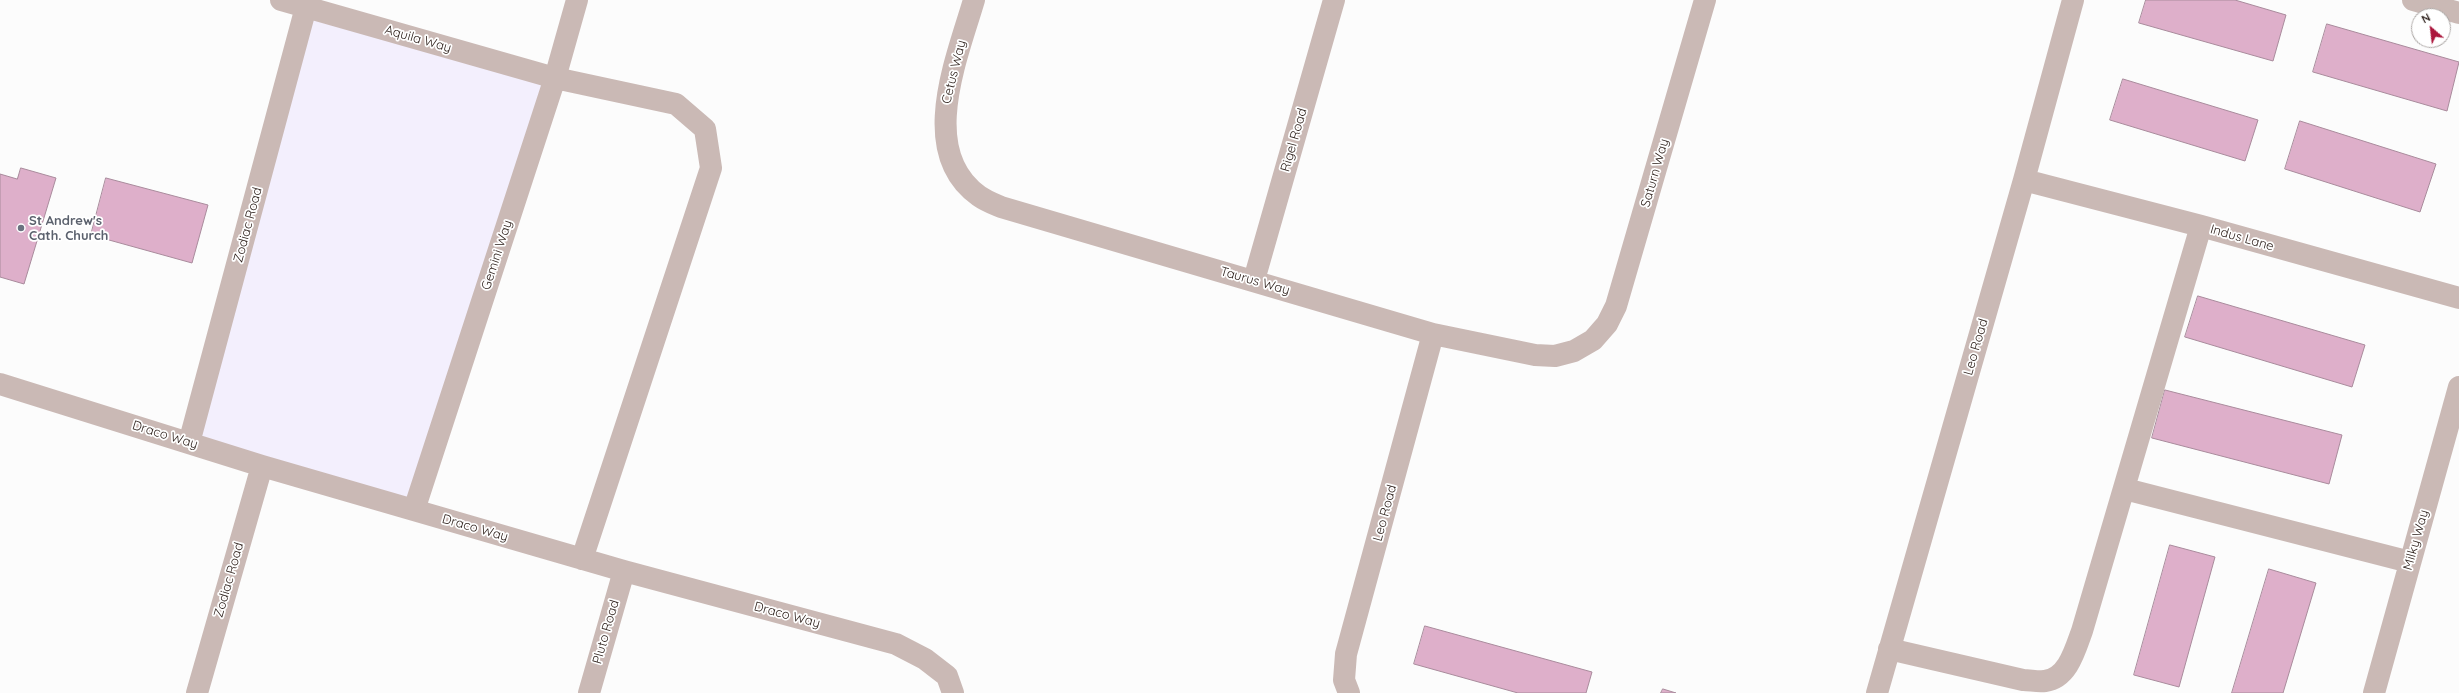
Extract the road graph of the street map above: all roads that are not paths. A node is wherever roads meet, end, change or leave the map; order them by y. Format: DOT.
graph roads {
  1 [pos="281,0"];
  2 [pos="578,0"];
  3 [pos="974,0"];
  4 [pos="1334,0"];
  5 [pos="1706,0"];
  6 [pos="2073,0"];
  7 [pos="2413,0"];
  8 [pos="306,7"];
  9 [pos="2459,13"];
  10 [pos="555,78"];
  11 [pos="947,145"];
  12 [pos="2024,180"];
  13 [pos="2201,226"];
  14 [pos="1254,280"];
  15 [pos="2459,298"];
  16 [pos="1433,334"];
  17 [pos="1593,340"];
  18 [pos="0,384"];
  19 [pos="2459,387"];
  20 [pos="189,443"];
  21 [pos="262,466"];
  22 [pos="2125,489"];
  23 [pos="414,510"];
  24 [pos="582,559"];
  25 [pos="2410,562"];
  26 [pos="624,572"];
  27 [pos="1889,649"];
  28 [pos="950,685"];
  29 [pos="197,693"];
  30 [pos="589,693"];
  31 [pos="1349,693"];
  32 [pos="1877,693"];
  33 [pos="2374,693"];
  1 -- 8 [label="street, Aquila Way"];
  2 -- 10 [label="street, Gemini Way"];
  3 -- 11 [label="street, Cetus Way"];
  4 -- 14 [label="street, Rigel Road"];
  5 -- 17 [label="street, Saturn Way"];
  6 -- 12 [label="street, Leo Road"];
  7 -- 9 [label="street"];
  8 -- 10 [label="street, Aquila Way"];
  8 -- 20 [label="street, Zodiac Road"];
  10 -- 23 [label="street, Gemini Way"];
  10 -- 24 [label="street, Aquila Way"];
  11 -- 14 [label="street, Taurus Way"];
  12 -- 13 [label="street, Indus Lane"];
  12 -- 27 [label="street, Leo Road"];
  13 -- 15 [label="street, Indus Lane"];
  13 -- 22 [label="street"];
  14 -- 16 [label="street, Taurus Way"];
  16 -- 17 [label="street, Taurus Way"];
  16 -- 31 [label="street, Leo Road"];
  18 -- 20 [label="street, Draco Way"];
  19 -- 25 [label="street, Milky Way"];
  20 -- 21 [label="street, Draco Way"];
  21 -- 23 [label="street, Draco Way"];
  21 -- 29 [label="street, Zodiac Road"];
  22 -- 25 [label="street"];
  22 -- 27 [label="street"];
  23 -- 24 [label="street, Draco Way"];
  24 -- 26 [label="street, Draco Way"];
  25 -- 33 [label="street, Milky Way"];
  26 -- 28 [label="street, Draco Way"];
  26 -- 30 [label="street, Pluto Road"];
  27 -- 32 [label="street, Leo Road"];
}
